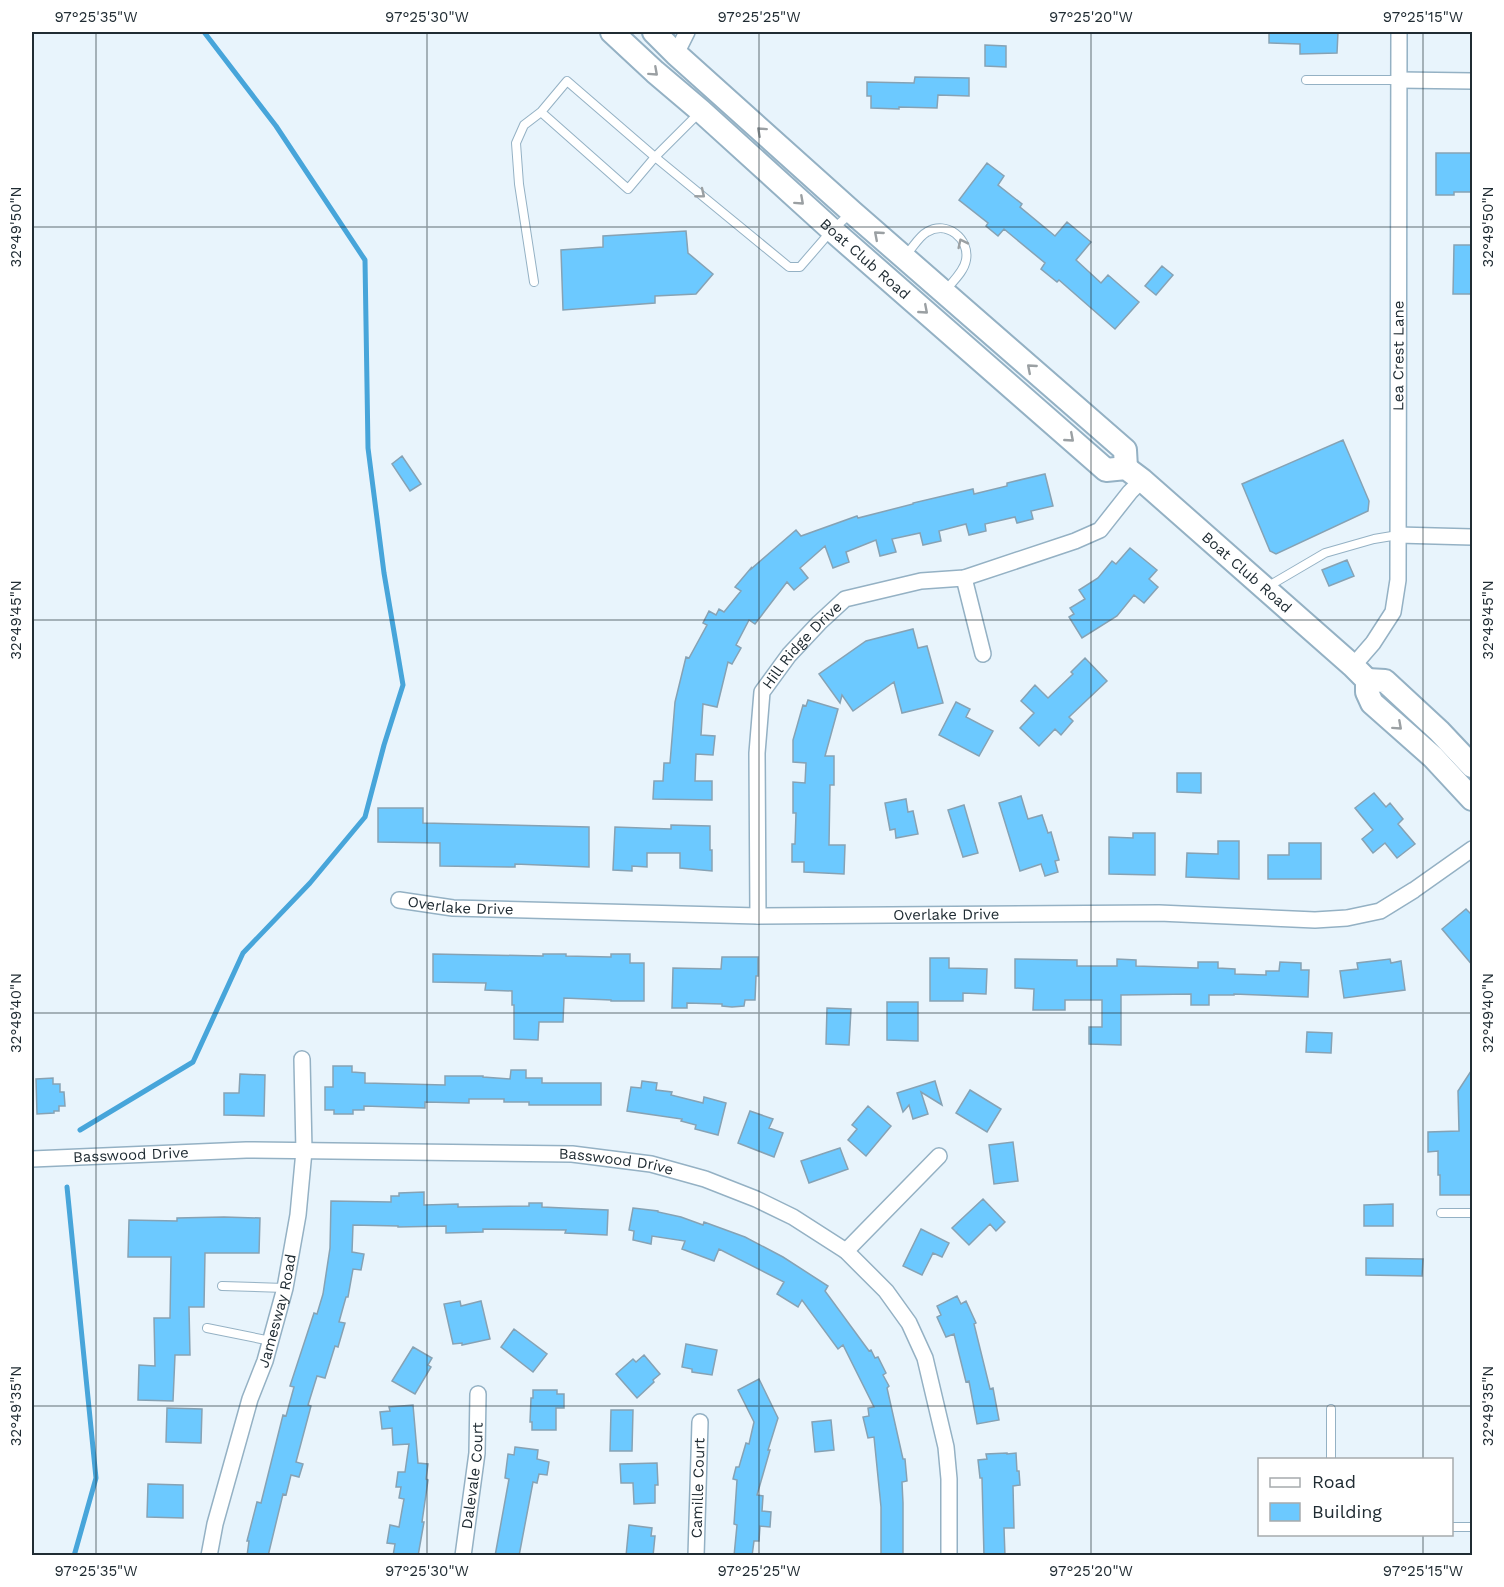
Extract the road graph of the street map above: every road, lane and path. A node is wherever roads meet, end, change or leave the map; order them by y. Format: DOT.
graph roads {
  1 [pos="612,32"];
  2 [pos="654,32"];
  3 [pos="687,32"];
  4 [pos="1399,32"];
  5 [pos="676,54"];
  6 [pos="1306,80"];
  7 [pos="1399,80"];
  8 [pos="1473,81"];
  9 [pos="701,111"];
  10 [pos="541,112"];
  11 [pos="656,157"];
  12 [pos="852,212"];
  13 [pos="832,230"];
  14 [pos="904,258"];
  15 [pos="534,282"];
  16 [pos="944,292"];
  17 [pos="1134,474"];
  18 [pos="1398,535"];
  19 [pos="1473,537"];
  20 [pos="964,578"];
  21 [pos="1264,589"];
  22 [pos="983,654"];
  23 [pos="1360,673"];
  24 [pos="1473,766"];
  25 [pos="1473,799"];
  26 [pos="1473,849"];
  27 [pos="399,900"];
  28 [pos="758,916"];
  29 [pos="302,1059"];
  30 [pos="304,1151"];
  31 [pos="939,1156"];
  32 [pos="32,1159"];
  33 [pos="1441,1213"];
  34 [pos="1473,1213"];
  35 [pos="846,1251"];
  36 [pos="222,1286"];
  37 [pos="285,1288"];
  38 [pos="207,1328"];
  39 [pos="271,1341"];
  40 [pos="478,1394"];
  41 [pos="1331,1408"];
  42 [pos="700,1422"];
  43 [pos="1331,1458"];
  44 [pos="1453,1527"];
  45 [pos="1473,1527"];
  46 [pos="209,1556"];
  47 [pos="463,1556"];
  48 [pos="696,1556"];
  49 [pos="949,1556"];
  1 -- 9 [label="main road, Boat Club Road, one-way"];
  2 -- 5 [label="main road, Boat Club Road"];
  3 -- 5 [label="street"];
  4 -- 7 [label="street, Lea Crest Lane"];
  12 -- 5 [label="main road, Boat Club Road, one-way"];
  6 -- 7 [label="lane"];
  7 -- 8 [label="street"];
  7 -- 18 [label="street, Lea Crest Lane"];
  9 -- 11 [label="lane"];
  9 -- 13 [label="main road, Boat Club Road, one-way"];
  10 -- 11 [label="lane"];
  10 -- 11 [label="lane"];
  10 -- 15 [label="lane"];
  11 -- 13 [label="lane, one-way"];
  12 -- 13 [label="lane"];
  14 -- 12 [label="main road, Boat Club Road, one-way"];
  13 -- 17 [label="main road, Boat Club Road, one-way"];
  14 -- 16 [label="main road, Boat Club Road"];
  16 -- 14 [label="lane, one-way"];
  17 -- 16 [label="main road, Boat Club Road, one-way"];
  17 -- 20 [label="street, Hill Ridge Drive"];
  17 -- 21 [label="main road, Boat Club Road"];
  18 -- 19 [label="street"];
  18 -- 21 [label="lane"];
  18 -- 23 [label="street, Lea Crest Lane"];
  20 -- 22 [label="street"];
  20 -- 28 [label="street, Hill Ridge Drive"];
  21 -- 23 [label="main road, Boat Club Road"];
  23 -- 24 [label="main road, Boat Club Road"];
  23 -- 25 [label="main road, Boat Club Road, one-way"];
  26 -- 28 [label="street, Overlake Drive"];
  27 -- 28 [label="street, Overlake Drive"];
  29 -- 30 [label="street, Jamesway Road"];
  30 -- 32 [label="street, Basswood Drive"];
  30 -- 35 [label="street, Basswood Drive"];
  30 -- 37 [label="street, Jamesway Road"];
  31 -- 35 [label="street"];
  33 -- 34 [label="lane"];
  35 -- 49 [label="street, Basswood Drive"];
  36 -- 37 [label="lane"];
  37 -- 39 [label="street, Jamesway Road"];
  38 -- 39 [label="lane"];
  39 -- 46 [label="street, Jamesway Road"];
  40 -- 47 [label="street, Dalevale Court"];
  41 -- 43 [label="lane"];
  42 -- 48 [label="street, Camille Court"];
  44 -- 45 [label="lane"];
}
